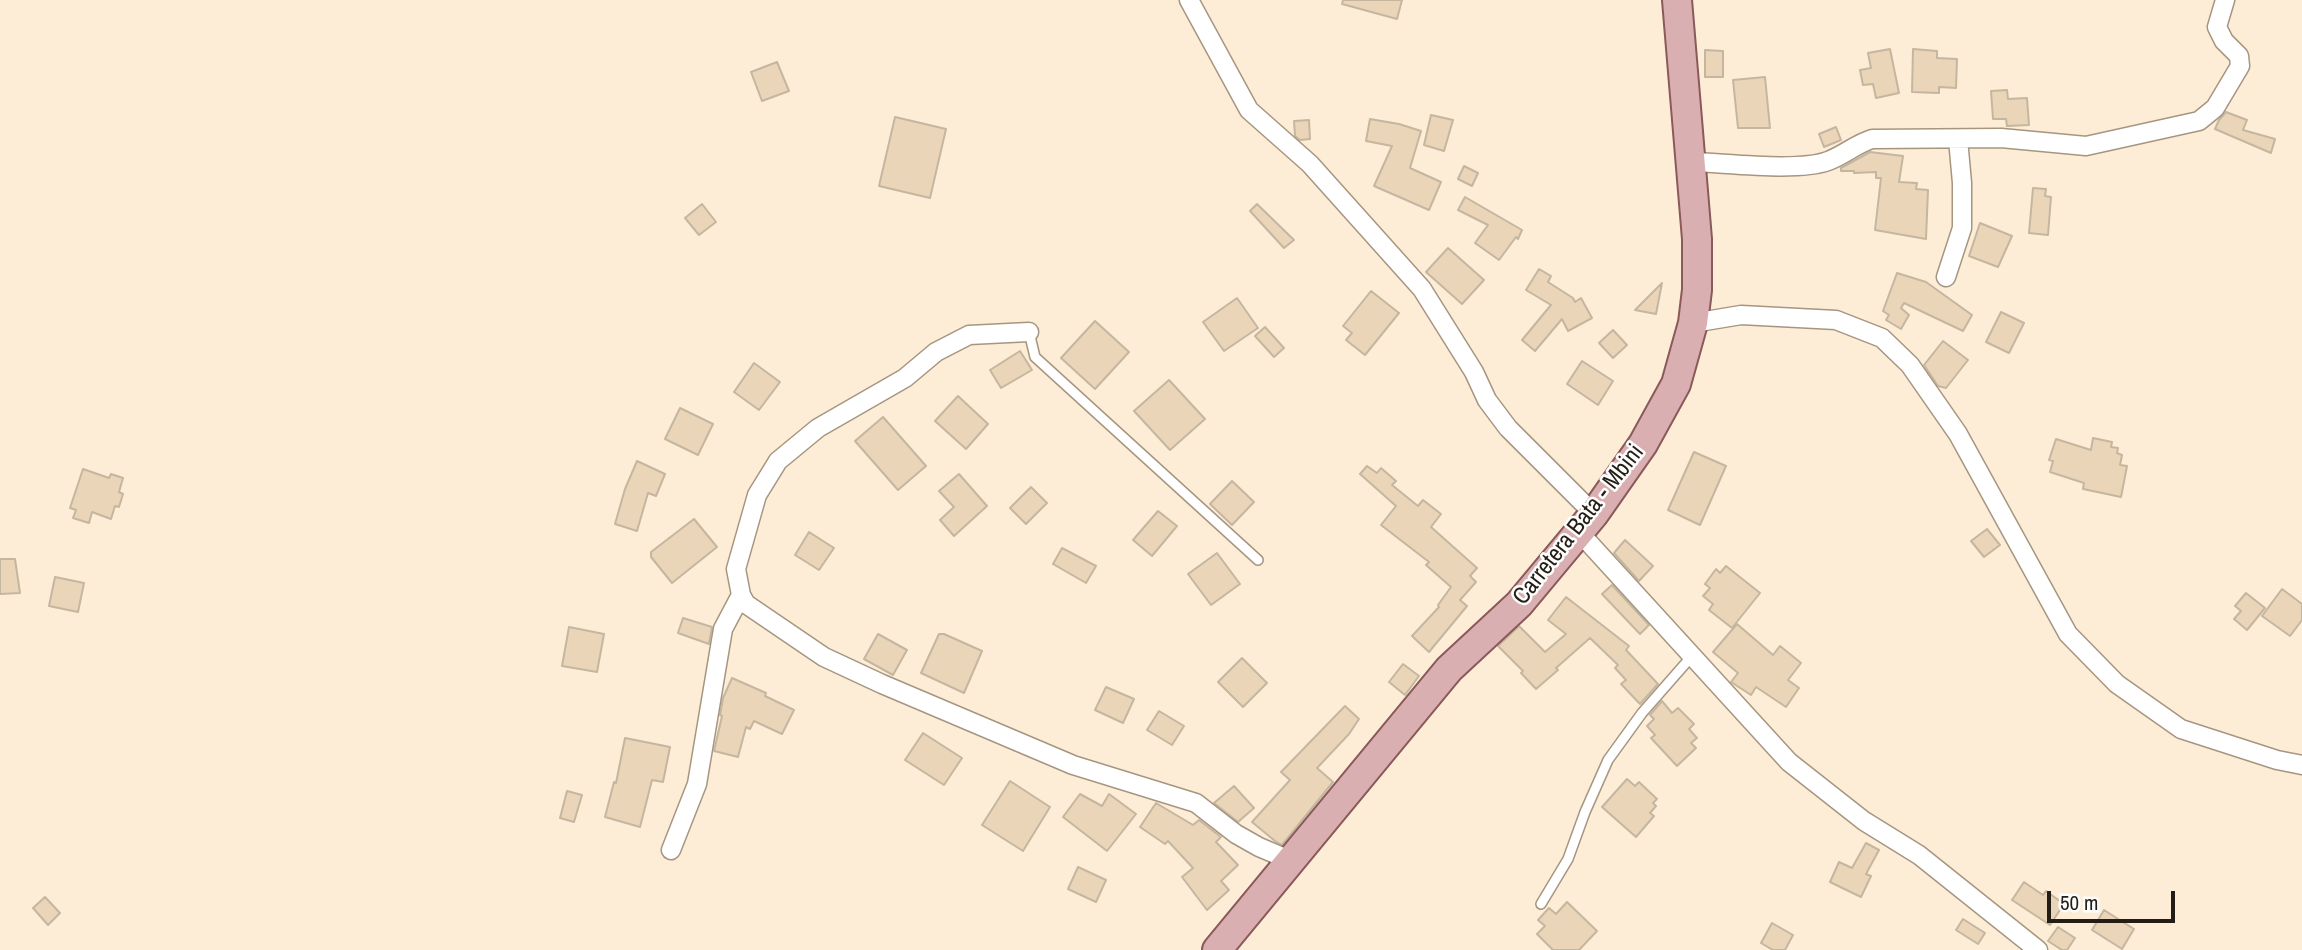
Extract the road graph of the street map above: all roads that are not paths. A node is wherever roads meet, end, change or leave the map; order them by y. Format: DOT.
graph roads {
  1 [pos="1189,0"];
  2 [pos="1677,0"];
  3 [pos="2225,0"];
  4 [pos="1958,139"];
  5 [pos="1692,162"];
  6 [pos="1946,277"];
  7 [pos="1693,323"];
  8 [pos="1028,332"];
  9 [pos="1586,523"];
  10 [pos="1258,560"];
  11 [pos="741,595"];
  12 [pos="1692,656"];
  13 [pos="2302,765"];
  14 [pos="671,850"];
  15 [pos="1292,861"];
  16 [pos="1541,904"];
  17 [pos="1217,950"];
  18 [pos="2038,950"];
  1 -- 9 [label="street"];
  2 -- 5 [label="main road, Carretera Bata - Mbini"];
  3 -- 4 [label="street"];
  4 -- 5 [label="street"];
  4 -- 6 [label="street"];
  5 -- 7 [label="main road, Carretera Bata - Mbini"];
  7 -- 9 [label="main road, Carretera Bata - Mbini"];
  7 -- 13 [label="street"];
  8 -- 10 [label="lane"];
  8 -- 11 [label="street"];
  9 -- 12 [label="street"];
  9 -- 15 [label="main road, Carretera Bata - Mbini"];
  11 -- 14 [label="street"];
  11 -- 15 [label="street"];
  12 -- 16 [label="lane"];
  12 -- 18 [label="street"];
  15 -- 17 [label="main road, Carretera Bata - Mbini"];
}
